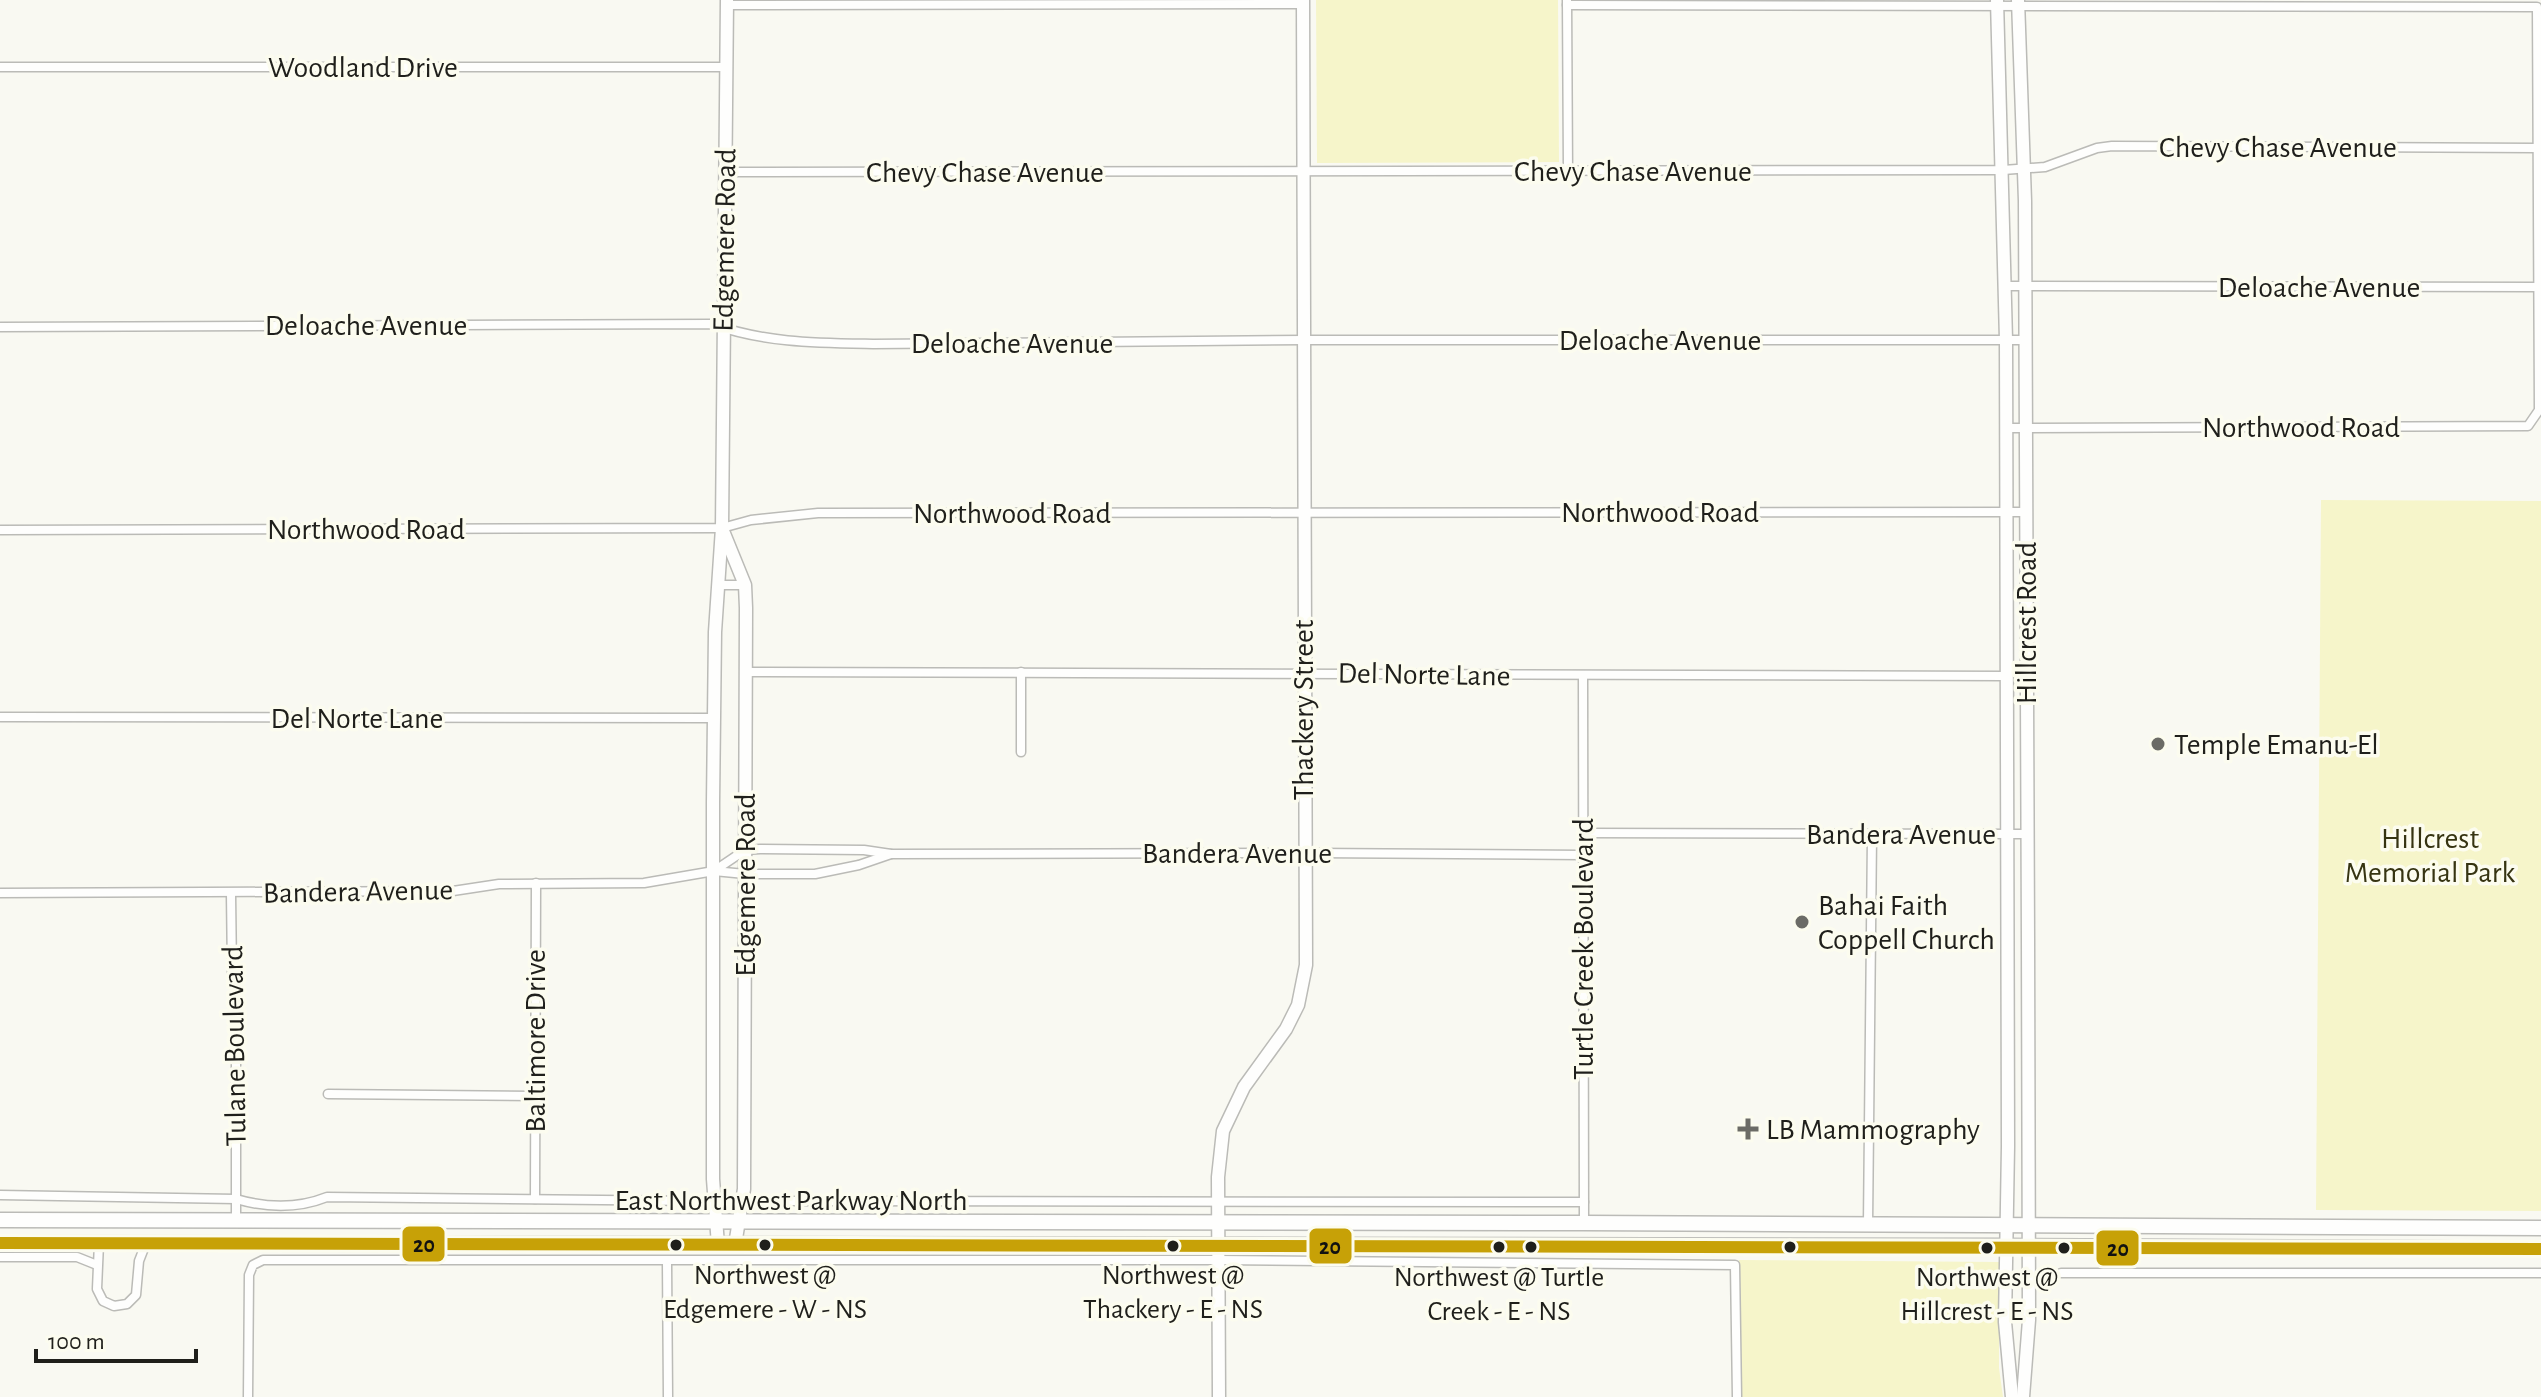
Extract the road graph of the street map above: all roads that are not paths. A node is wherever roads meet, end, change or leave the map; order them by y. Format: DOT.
graph roads {
  1 [pos="1303,2"];
  2 [pos="1567,2"];
  3 [pos="1997,2"];
  4 [pos="2018,2"];
  5 [pos="727,3"];
  6 [pos="0,67"];
  7 [pos="726,67"];
  8 [pos="2537,148"];
  9 [pos="2023,169"];
  10 [pos="2003,170"];
  11 [pos="726,172"];
  12 [pos="1303,172"];
  13 [pos="1568,172"];
  14 [pos="2005,286"];
  15 [pos="2025,286"];
  16 [pos="2538,287"];
  17 [pos="0,327"];
  18 [pos="723,328"];
  19 [pos="1304,340"];
  20 [pos="2006,340"];
  21 [pos="2025,340"];
  22 [pos="2026,427"];
  23 [pos="2006,428"];
  24 [pos="1303,512"];
  25 [pos="2006,512"];
  26 [pos="2026,512"];
  27 [pos="722,528"];
  28 [pos="0,530"];
  29 [pos="717,585"];
  30 [pos="745,585"];
  31 [pos="746,672"];
  32 [pos="1021,672"];
  33 [pos="1303,672"];
  34 [pos="1583,676"];
  35 [pos="2006,681"];
  36 [pos="2026,681"];
  37 [pos="0,717"];
  38 [pos="714,718"];
  39 [pos="1021,752"];
  40 [pos="1583,833"];
  41 [pos="2006,834"];
  42 [pos="2027,834"];
  43 [pos="1872,835"];
  44 [pos="745,850"];
  45 [pos="1304,853"];
  46 [pos="891,854"];
  47 [pos="1583,855"];
  48 [pos="714,871"];
  49 [pos="745,874"];
  50 [pos="536,883"];
  51 [pos="0,893"];
  52 [pos="231,894"];
  53 [pos="2028,940"];
  54 [pos="2007,941"];
  55 [pos="2027,1066"];
  56 [pos="2007,1067"];
  57 [pos="328,1094"];
  58 [pos="535,1096"];
  59 [pos="0,1195"];
  60 [pos="236,1199"];
  61 [pos="535,1199"];
  62 [pos="743,1200"];
  63 [pos="713,1201"];
  64 [pos="1218,1201"];
  65 [pos="1584,1202"];
  66 [pos="0,1220"];
  67 [pos="234,1221"];
  68 [pos="715,1223"];
  69 [pos="739,1223"];
  70 [pos="1218,1223"];
  71 [pos="1584,1223"];
  72 [pos="1868,1224"];
  73 [pos="2006,1225"];
  74 [pos="2028,1225"];
  75 [pos="2541,1228"];
  76 [pos="0,1243"];
  77 [pos="99,1243"];
  78 [pos="146,1243"];
  79 [pos="1218,1244"];
  80 [pos="718,1245"];
  81 [pos="735,1245"];
  82 [pos="2006,1246"];
  83 [pos="2028,1246"];
  84 [pos="1583,1247"];
  85 [pos="2541,1249"];
  86 [pos="0,1257"];
  87 [pos="1218,1260"];
  88 [pos="667,1262"];
  89 [pos="97,1265"];
  90 [pos="2061,1273"];
  91 [pos="2541,1273"];
  92 [pos="248,1397"];
  93 [pos="668,1397"];
  94 [pos="1219,1397"];
  95 [pos="1737,1397"];
  96 [pos="2012,1397"];
  97 [pos="2023,1397"];
  1 -- 5 [label="street"];
  1 -- 12 [label="street, Thackery Street"];
  2 -- 3 [label="street"];
  2 -- 13 [label="street"];
  3 -- 4 [label="street"];
  3 -- 10 [label="street, Hillcrest Road"];
  4 -- 8 [label="street"];
  4 -- 9 [label="street, Hillcrest Road"];
  5 -- 7 [label="street, Edgemere Road"];
  6 -- 7 [label="street, Woodland Drive"];
  7 -- 11 [label="street, Edgemere Road"];
  8 -- 9 [label="street, Chevy Chase Avenue"];
  8 -- 16 [label="street"];
  9 -- 10 [label="street, Chevy Chase Avenue"];
  9 -- 15 [label="street, Hillcrest Road"];
  10 -- 13 [label="street, Chevy Chase Avenue"];
  10 -- 14 [label="street, Hillcrest Road"];
  11 -- 12 [label="street, Chevy Chase Avenue"];
  11 -- 18 [label="street, Edgemere Road"];
  12 -- 13 [label="street, Chevy Chase Avenue"];
  12 -- 19 [label="street, Thackery Street"];
  14 -- 15 [label="street, Deloache Avenue"];
  14 -- 20 [label="street, Hillcrest Road"];
  15 -- 16 [label="street, Deloache Avenue"];
  15 -- 21 [label="street, Hillcrest Road"];
  16 -- 22 [label="street, Northwood Road"];
  17 -- 18 [label="street, Deloache Avenue"];
  18 -- 19 [label="street, Deloache Avenue"];
  18 -- 27 [label="street, Edgemere Road"];
  19 -- 20 [label="street, Deloache Avenue"];
  19 -- 24 [label="street, Thackery Street"];
  20 -- 21 [label="street, Deloache Avenue"];
  20 -- 23 [label="street, Hillcrest Road"];
  21 -- 22 [label="street, Hillcrest Road"];
  22 -- 23 [label="street, Northwood Road"];
  22 -- 26 [label="street, Hillcrest Road"];
  23 -- 25 [label="street, Hillcrest Road"];
  24 -- 25 [label="street, Northwood Road"];
  24 -- 27 [label="street, Northwood Road"];
  24 -- 33 [label="street, Thackery Street"];
  25 -- 26 [label="street, Northwood Road"];
  25 -- 35 [label="street, Hillcrest Road"];
  26 -- 36 [label="street, Hillcrest Road"];
  27 -- 28 [label="street, Northwood Road"];
  27 -- 29 [label="street, Edgemere Road"];
  27 -- 30 [label="street, Edgemere Road"];
  29 -- 30 [label="street"];
  29 -- 38 [label="street, Edgemere Road"];
  30 -- 31 [label="street, Edgemere Road"];
  31 -- 32 [label="street, Del Norte Lane"];
  31 -- 44 [label="street, Edgemere Road"];
  32 -- 33 [label="street, Del Norte Lane"];
  32 -- 39 [label="street"];
  33 -- 34 [label="street, Del Norte Lane"];
  33 -- 45 [label="street, Thackery Street"];
  34 -- 35 [label="street, Del Norte Lane"];
  34 -- 40 [label="street, Turtle Creek Boulevard"];
  35 -- 36 [label="street"];
  35 -- 41 [label="street, Hillcrest Road"];
  36 -- 42 [label="street, Hillcrest Road"];
  37 -- 38 [label="street, Del Norte Lane"];
  38 -- 48 [label="street, Edgemere Road"];
  40 -- 43 [label="street, Bandera Avenue"];
  40 -- 47 [label="street, Turtle Creek Boulevard"];
  41 -- 42 [label="street, Bandera Avenue"];
  41 -- 43 [label="street, Bandera Avenue"];
  41 -- 54 [label="street, Hillcrest Road"];
  42 -- 53 [label="street, Hillcrest Road"];
  43 -- 72 [label="street"];
  44 -- 46 [label="street, Bandera Avenue"];
  44 -- 48 [label="street, Bandera Avenue"];
  44 -- 49 [label="street, Edgemere Road"];
  45 -- 46 [label="street, Bandera Avenue"];
  45 -- 47 [label="street, Bandera Avenue"];
  45 -- 64 [label="street, Thackery Street"];
  46 -- 49 [label="street, Bandera Avenue"];
  47 -- 65 [label="street, Turtle Creek Boulevard"];
  48 -- 49 [label="street, Bandera Avenue"];
  48 -- 50 [label="street, Bandera Avenue"];
  48 -- 63 [label="street, Edgemere Road"];
  49 -- 62 [label="street, Edgemere Road"];
  50 -- 52 [label="street, Bandera Avenue"];
  50 -- 58 [label="street, Baltimore Drive"];
  51 -- 52 [label="street, Bandera Avenue"];
  52 -- 60 [label="street, Tulane Boulevard"];
  53 -- 54 [label="street"];
  53 -- 55 [label="street, Hillcrest Road"];
  54 -- 56 [label="street, Hillcrest Road"];
  55 -- 56 [label="street"];
  55 -- 74 [label="street, Hillcrest Road"];
  56 -- 73 [label="street, Hillcrest Road"];
  57 -- 58 [label="street"];
  58 -- 61 [label="street, Baltimore Drive"];
  59 -- 60 [label="street, East Northwest Parkway North"];
  60 -- 61 [label="street, East Northwest Parkway North"];
  60 -- 67 [label="street, Tulane Boulevard"];
  61 -- 63 [label="street, East Northwest Parkway North"];
  62 -- 63 [label="street, East Northwest Parkway North"];
  62 -- 64 [label="street, East Northwest Parkway North"];
  62 -- 69 [label="street, Edgemere Road"];
  63 -- 68 [label="street, Edgemere Road"];
  64 -- 65 [label="street, East Northwest Parkway North"];
  64 -- 70 [label="street, Thackery Street"];
  65 -- 71 [label="street, Turtle Creek Boulevard"];
  66 -- 67 [label="main road"];
  67 -- 68 [label="main road"];
  67 -- 77 [label="main road"];
  68 -- 69 [label="main road"];
  68 -- 80 [label="street, Edgemere Road"];
  69 -- 70 [label="main road"];
  69 -- 81 [label="street, Edgemere Road"];
  70 -- 71 [label="main road"];
  70 -- 79 [label="street, Thackery Street"];
  71 -- 72 [label="main road"];
  71 -- 84 [label="main road"];
  72 -- 73 [label="main road"];
  73 -- 74 [label="main road"];
  73 -- 82 [label="street, Hillcrest Road"];
  74 -- 75 [label="main road"];
  74 -- 83 [label="street, Hillcrest Road"];
  76 -- 77 [label="main road"];
  77 -- 78 [label="main road"];
  77 -- 89 [label="street"];
  78 -- 80 [label="main road"];
  78 -- 89 [label="street"];
  79 -- 81 [label="main road"];
  79 -- 84 [label="main road"];
  79 -- 87 [label="street, Thackery Street"];
  80 -- 81 [label="main road"];
  82 -- 83 [label="main road"];
  82 -- 84 [label="main road"];
  82 -- 96 [label="street, Hillcrest Road"];
  83 -- 85 [label="main road"];
  83 -- 97 [label="street, Hillcrest Road"];
  86 -- 89 [label="street"];
  87 -- 88 [label="street"];
  87 -- 94 [label="street, Thackery Street"];
  87 -- 95 [label="street"];
  88 -- 92 [label="street"];
  88 -- 93 [label="street"];
  90 -- 91 [label="street"];
}
